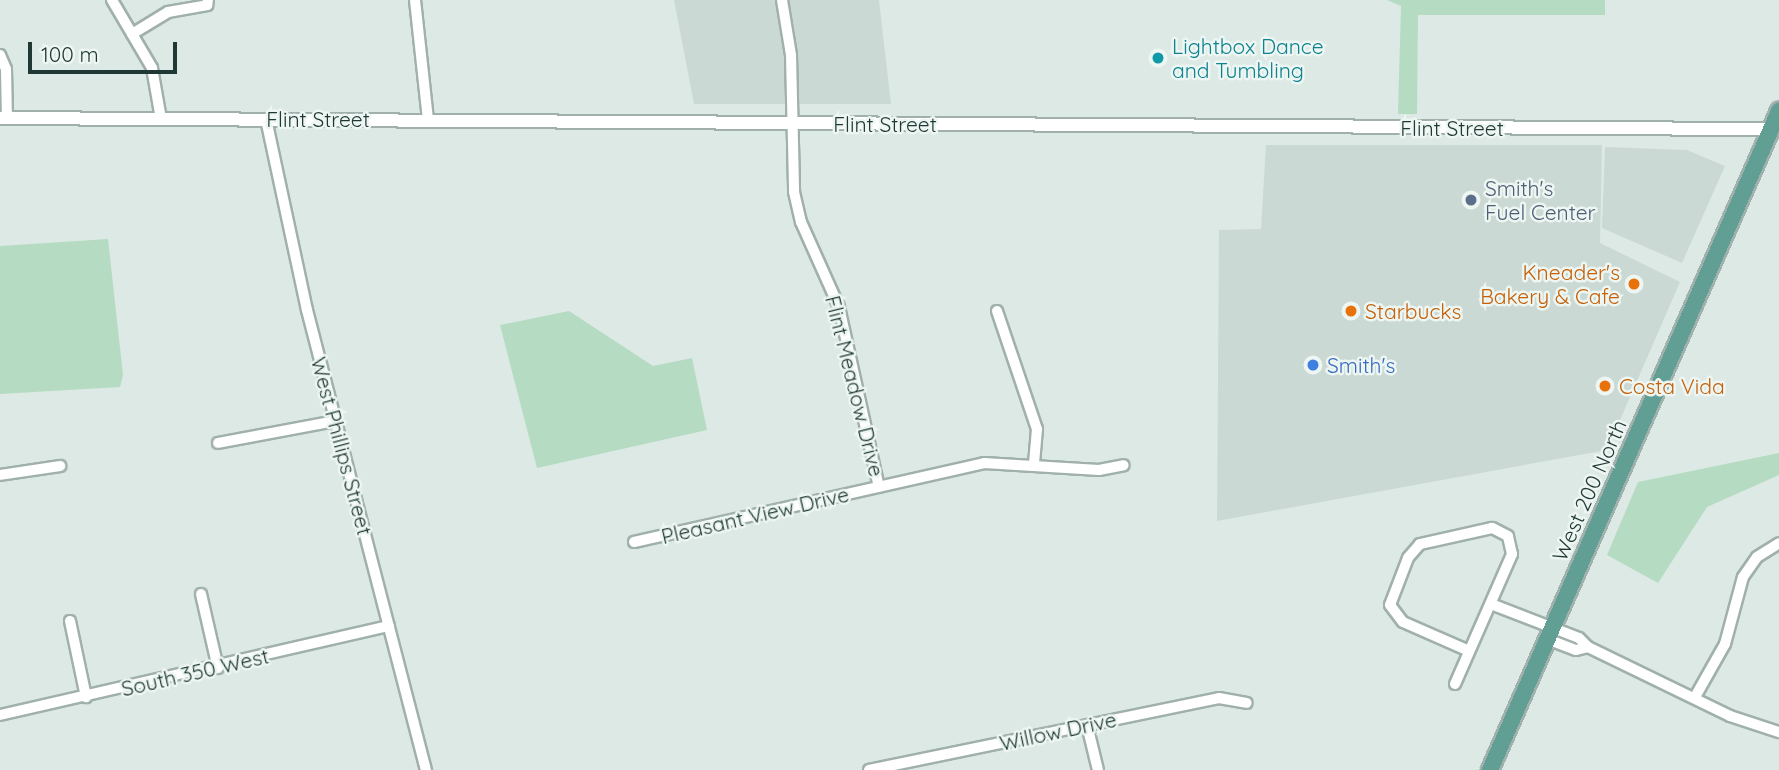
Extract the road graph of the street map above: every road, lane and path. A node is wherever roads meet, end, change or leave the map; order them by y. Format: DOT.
graph roads {
  1 [pos="112,0"];
  2 [pos="415,0"];
  3 [pos="782,0"];
  4 [pos="207,3"];
  5 [pos="132,34"];
  6 [pos="0,55"];
  7 [pos="1779,111"];
  8 [pos="3,118"];
  9 [pos="161,118"];
  10 [pos="266,119"];
  11 [pos="428,120"];
  12 [pos="790,124"];
  13 [pos="1771,129"];
  14 [pos="997,311"];
  15 [pos="335,421"];
  16 [pos="218,443"];
  17 [pos="1034,463"];
  18 [pos="1124,465"];
  19 [pos="61,466"];
  20 [pos="0,475"];
  21 [pos="880,487"];
  22 [pos="634,542"];
  23 [pos="1779,543"];
  24 [pos="201,594"];
  25 [pos="1491,604"];
  26 [pos="70,621"];
  27 [pos="389,626"];
  28 [pos="1549,633"];
  29 [pos="1469,651"];
  30 [pos="218,668"];
  31 [pos="1455,684"];
  32 [pos="86,697"];
  33 [pos="1695,697"];
  34 [pos="1247,703"];
  35 [pos="0,715"];
  36 [pos="1087,725"];
  37 [pos="1779,732"];
  38 [pos="426,770"];
  39 [pos="869,770"];
  40 [pos="1098,770"];
  41 [pos="1490,770"];
  1 -- 5 [label="street"];
  2 -- 11 [label="street"];
  3 -- 12 [label="street, Flint Meadow Drive"];
  4 -- 5 [label="street"];
  5 -- 9 [label="street"];
  6 -- 8 [label="street"];
  7 -- 13 [label="main road, West 200 North"];
  8 -- 9 [label="street, Flint Street"];
  9 -- 10 [label="street, Flint Street"];
  10 -- 11 [label="street, Flint Street"];
  10 -- 15 [label="street, West Phillips Street"];
  11 -- 12 [label="street, Flint Street"];
  12 -- 13 [label="street, Flint Street"];
  12 -- 21 [label="street, Flint Meadow Drive"];
  13 -- 28 [label="main road, West 200 North"];
  14 -- 17 [label="street"];
  15 -- 16 [label="street"];
  15 -- 27 [label="street, West Phillips Street"];
  17 -- 18 [label="street, Pleasant View Drive"];
  17 -- 21 [label="street, Pleasant View Drive"];
  19 -- 20 [label="street"];
  21 -- 22 [label="street, Pleasant View Drive"];
  23 -- 33 [label="street"];
  24 -- 30 [label="street"];
  25 -- 28 [label="street"];
  25 -- 29 [label="street"];
  25 -- 29 [label="street"];
  26 -- 32 [label="street"];
  27 -- 30 [label="street, South 350 West"];
  27 -- 38 [label="street, West Phillips Street"];
  28 -- 33 [label="street"];
  28 -- 41 [label="main road, West 200 North"];
  29 -- 31 [label="street"];
  30 -- 32 [label="street, South 350 West"];
  32 -- 35 [label="street, South 350 West"];
  33 -- 37 [label="street"];
  34 -- 36 [label="street, Willow Drive"];
  36 -- 39 [label="street, Willow Drive"];
  36 -- 40 [label="street"];
}
